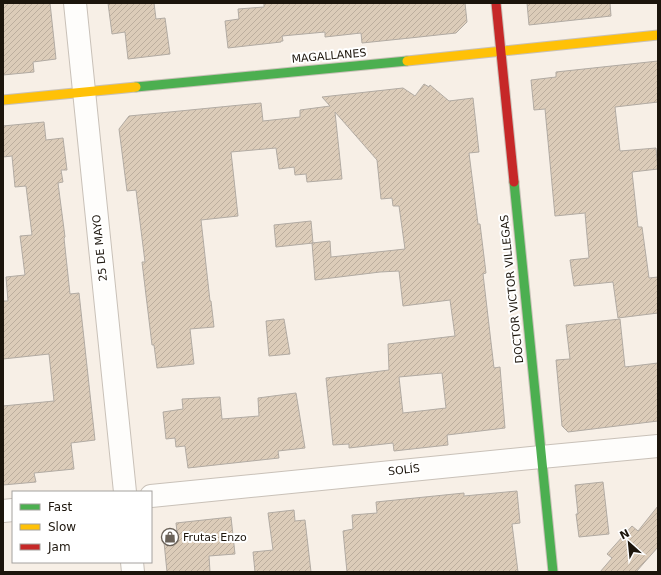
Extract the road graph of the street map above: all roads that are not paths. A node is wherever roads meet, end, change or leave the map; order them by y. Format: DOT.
graph roads {
  1 [pos="75,3"];
  2 [pos="496,3"];
  3 [pos="658,35"];
  4 [pos="501,52"];
  5 [pos="84,92"];
  6 [pos="3,100"];
  7 [pos="658,446"];
  8 [pos="541,456"];
  9 [pos="125,491"];
  10 [pos="152,496"];
  11 [pos="553,572"];
  1 -- 5 [label="street, 25 DE MAYO"];
  2 -- 4 [label="street, DOCTOR VICTOR VILLEGAS"];
  3 -- 4 [label="street, MAGALLANES"];
  4 -- 5 [label="street, MAGALLANES"];
  4 -- 8 [label="street, DOCTOR VICTOR VILLEGAS"];
  5 -- 6 [label="street, MAGALLANES"];
  5 -- 9 [label="street, 25 DE MAYO"];
  7 -- 8 [label="street, SOLÍS"];
  8 -- 10 [label="street, SOLÍS"];
  8 -- 11 [label="street, DOCTOR VICTOR VILLEGAS"];
}
